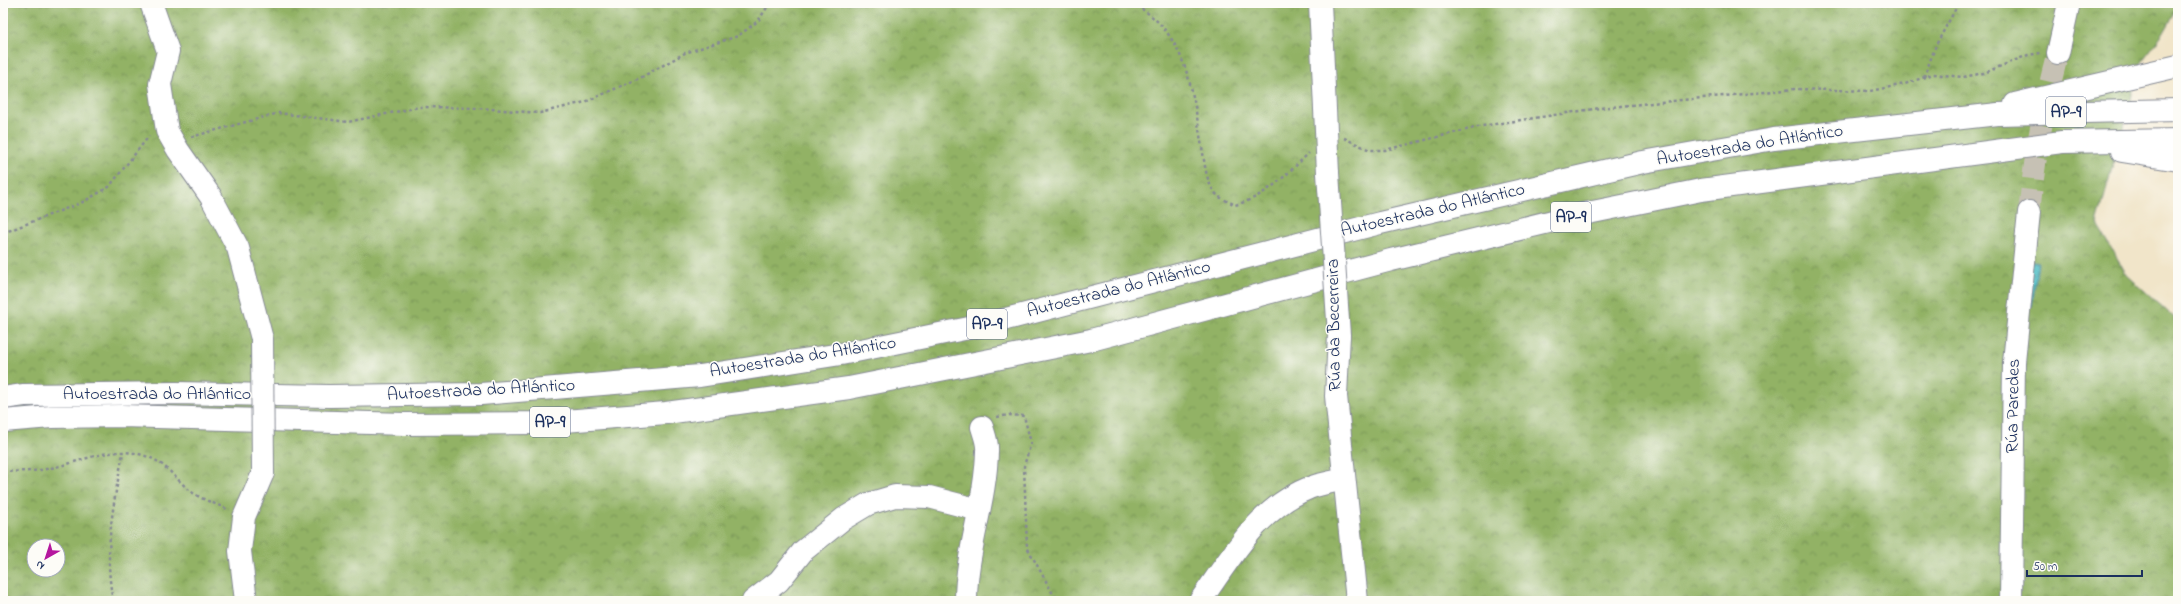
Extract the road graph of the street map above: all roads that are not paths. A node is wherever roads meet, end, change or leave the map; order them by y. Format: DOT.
graph roads {
  1 [pos="151,3"];
  2 [pos="1320,3"];
  3 [pos="2069,3"];
  4 [pos="2058,51"];
  5 [pos="2178,66"];
  6 [pos="2178,110"];
  7 [pos="1953,119"];
  8 [pos="2178,140"];
  9 [pos="2062,142"];
  10 [pos="2178,160"];
  11 [pos="2029,212"];
  12 [pos="3,398"];
  13 [pos="3,421"];
  14 [pos="982,427"];
  15 [pos="1344,479"];
  16 [pos="979,510"];
  17 [pos="246,601"];
  18 [pos="753,601"];
  19 [pos="966,601"];
  20 [pos="1200,601"];
  21 [pos="1357,601"];
  22 [pos="2011,601"];
  1 -- 17 [label="main road, bridge"];
  2 -- 15 [label="main road, Rúa da Becerreira, bridge"];
  3 -- 4 [label="main road"];
  5 -- 7 [label="main road"];
  6 -- 7 [label="main road, Autoestrada do Atlántico / AP-9"];
  7 -- 12 [label="main road, Autoestrada do Atlántico / AP-9"];
  8 -- 9 [label="main road, Autoestrada do Atlántico / AP-9"];
  9 -- 10 [label="main road"];
  9 -- 13 [label="main road, Autoestrada do Atlántico / AP-9"];
  11 -- 22 [label="main road, Rúa Paredes"];
  14 -- 16 [label="main road"];
  15 -- 20 [label="main road"];
  15 -- 21 [label="main road, Rúa da Becerreira"];
  16 -- 18 [label="main road"];
  16 -- 19 [label="main road"];
}
